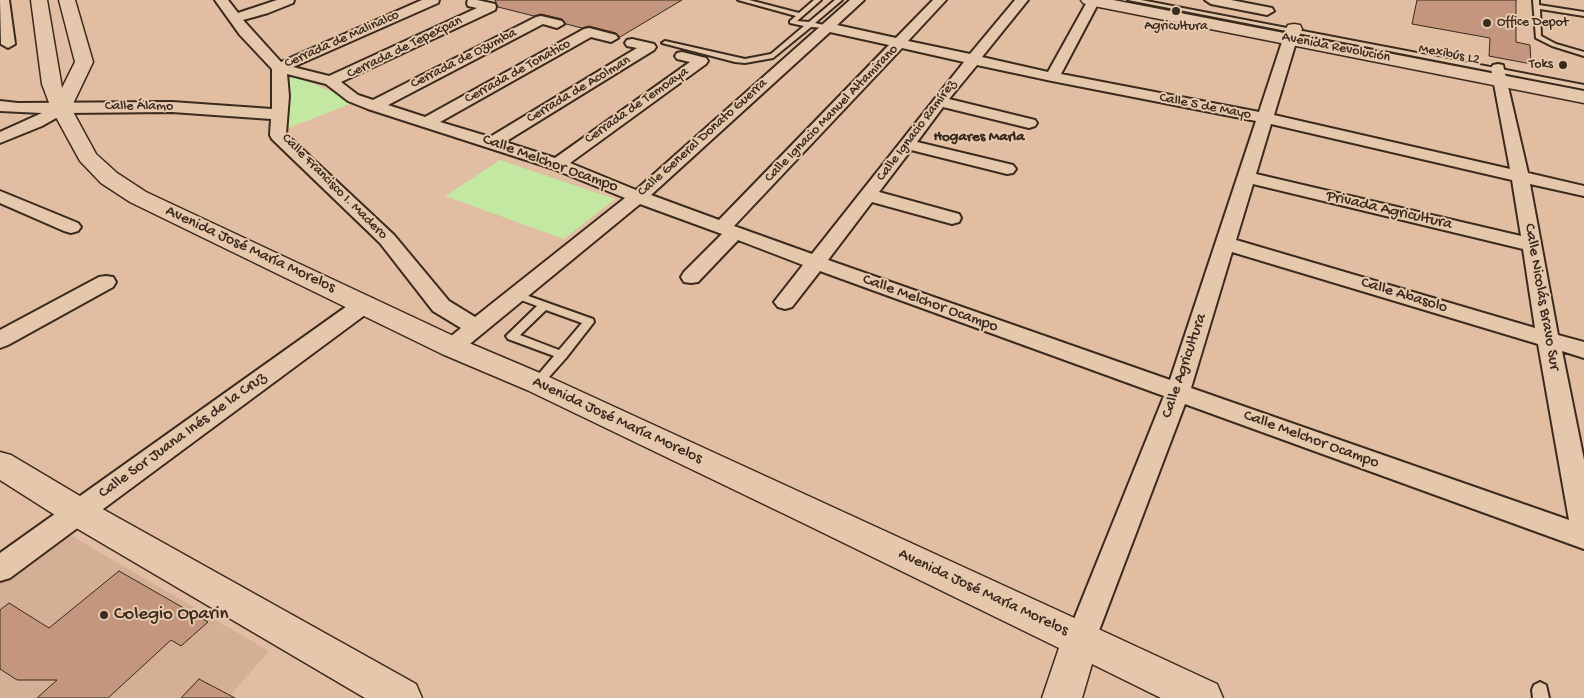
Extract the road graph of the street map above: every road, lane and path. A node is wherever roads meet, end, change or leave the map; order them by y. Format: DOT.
graph roads {
  1 [pos="4,0"];
  2 [pos="39,0"];
  3 [pos="67,0"];
  4 [pos="221,0"];
  5 [pos="288,0"];
  6 [pos="433,0"];
  7 [pos="741,0"];
  8 [pos="818,0"];
  9 [pos="839,0"];
  10 [pos="858,0"];
  11 [pos="940,0"];
  12 [pos="1022,0"];
  13 [pos="1095,0"];
  14 [pos="1131,0"];
  15 [pos="1141,0"];
  16 [pos="1217,1"];
  17 [pos="474,2"];
  18 [pos="1536,3"];
  19 [pos="1267,11"];
  20 [pos="1584,14"];
  21 [pos="801,15"];
  22 [pos="235,18"];
  23 [pos="557,24"];
  24 [pos="817,26"];
  25 [pos="1292,34"];
  26 [pos="610,38"];
  27 [pos="632,43"];
  28 [pos="665,43"];
  29 [pos="900,43"];
  30 [pos="8,44"];
  31 [pos="1584,54"];
  32 [pos="682,56"];
  33 [pos="972,60"];
  34 [pos="279,68"];
  35 [pos="1499,74"];
  36 [pos="1052,76"];
  37 [pos="331,81"];
  38 [pos="1584,86"];
  39 [pos="1584,96"];
  40 [pos="939,101"];
  41 [pos="0,106"];
  42 [pos="374,106"];
  43 [pos="61,108"];
  44 [pos="278,115"];
  45 [pos="1265,118"];
  46 [pos="428,122"];
  47 [pos="1029,122"];
  48 [pos="0,138"];
  49 [pos="494,142"];
  50 [pos="906,144"];
  51 [pos="557,164"];
  52 [pos="1007,169"];
  53 [pos="1520,176"];
  54 [pos="1247,177"];
  55 [pos="1584,191"];
  56 [pos="868,195"];
  57 [pos="0,196"];
  58 [pos="645,199"];
  59 [pos="952,218"];
  60 [pos="71,227"];
  61 [pos="729,230"];
  62 [pos="1224,243"];
  63 [pos="602,245"];
  64 [pos="1532,245"];
  65 [pos="814,262"];
  66 [pos="691,276"];
  67 [pos="106,282"];
  68 [pos="517,294"];
  69 [pos="784,302"];
  70 [pos="365,304"];
  71 [pos="545,304"];
  72 [pos="476,328"];
  73 [pos="1548,339"];
  74 [pos="0,340"];
  75 [pos="452,347"];
  76 [pos="1584,350"];
  77 [pos="562,354"];
  78 [pos="537,384"];
  79 [pos="1178,392"];
  80 [pos="0,464"];
  81 [pos="78,512"];
  82 [pos="1584,526"];
  83 [pos="1584,537"];
  84 [pos="0,569"];
  85 [pos="1081,639"];
  86 [pos="402,698"];
  87 [pos="1062,698"];
  88 [pos="1203,698"];
  1 -- 30 [label="street"];
  2 -- 43 [label="main road, Avenida José María Morelos"];
  3 -- 43 [label="main road"];
  4 -- 22 [label="street"];
  5 -- 22 [label="street"];
  6 -- 34 [label="street, Cerrada de Malinalco"];
  7 -- 21 [label="lane"];
  8 -- 21 [label="lane"];
  9 -- 24 [label="lane"];
  10 -- 24 [label="street, Calle General Donato Guerra"];
  11 -- 29 [label="street, Calle Ignacio Manuel Altamirano"];
  12 -- 33 [label="street, Calle Ignacio Ramírez"];
  13 -- 25 [label="main road, Avenida Revolución"];
  13 -- 36 [label="street"];
  14 -- 25 [label="lane"];
  15 -- 19 [label="main road, Avenida Revolución"];
  16 -- 19 [label="street"];
  17 -- 37 [label="street, Cerrada de Tepexpan"];
  18 -- 20 [label="lane"];
  18 -- 31 [label="lane"];
  19 -- 25 [label="main road, Avenida Revolución"];
  21 -- 24 [label="lane"];
  22 -- 34 [label="street"];
  23 -- 42 [label="street, Cerrada de Ozumba"];
  24 -- 28 [label="lane"];
  24 -- 29 [label="street, Calle 5 de Mayo"];
  24 -- 58 [label="street, Calle General Donato Guerra"];
  25 -- 35 [label="main road, Avenida Revolución"];
  25 -- 45 [label="street, Calle Agricultura"];
  26 -- 46 [label="street, Cerrada de Tonatico"];
  27 -- 49 [label="street, Cerrada de Acolman"];
  29 -- 33 [label="street, Calle 5 de Mayo"];
  29 -- 61 [label="street, Calle Ignacio Manuel Altamirano"];
  32 -- 51 [label="street, Cerrada de Temoaya"];
  33 -- 36 [label="street, Calle 5 de Mayo"];
  33 -- 40 [label="street, Calle Ignacio Ramírez"];
  34 -- 37 [label="street, Calle Melchor Ocampo"];
  34 -- 44 [label="street, Calle Francisco I. Madero"];
  35 -- 38 [label="main road, Avenida Revolución"];
  35 -- 39 [label="main road, Avenida Revolución"];
  35 -- 53 [label="street, Calle Nicolás Bravo Sur"];
  36 -- 45 [label="street, Calle 5 de Mayo"];
  37 -- 42 [label="street, Calle Melchor Ocampo"];
  40 -- 47 [label="street"];
  40 -- 50 [label="street, Calle Ignacio Ramírez"];
  41 -- 43 [label="street, Calle Álamo"];
  42 -- 46 [label="street, Calle Melchor Ocampo"];
  43 -- 44 [label="street, Calle Álamo"];
  43 -- 48 [label="street"];
  43 -- 70 [label="main road, Avenida José María Morelos"];
  44 -- 72 [label="street, Calle Francisco I. Madero"];
  45 -- 53 [label="street, Calle 5 de Mayo"];
  45 -- 54 [label="street, Calle Agricultura"];
  46 -- 49 [label="street, Calle Melchor Ocampo"];
  49 -- 51 [label="street, Calle Melchor Ocampo"];
  50 -- 52 [label="street"];
  50 -- 56 [label="street, Calle Ignacio Ramírez"];
  51 -- 58 [label="street, Calle Melchor Ocampo"];
  53 -- 55 [label="street, Calle 5 de Mayo"];
  53 -- 64 [label="street, Calle Nicolás Bravo Sur"];
  54 -- 62 [label="street, Calle Agricultura"];
  54 -- 64 [label="street, Privada Agricultura"];
  56 -- 59 [label="street"];
  56 -- 65 [label="street, Calle Ignacio Ramírez"];
  57 -- 60 [label="street"];
  58 -- 61 [label="street, Calle Melchor Ocampo"];
  58 -- 63 [label="street"];
  58 -- 68 [label="street, Calle General Donato Guerra"];
  61 -- 65 [label="street, Calle Melchor Ocampo"];
  61 -- 66 [label="street, Calle Ignacio Manuel Altamirano"];
  62 -- 73 [label="street, Calle Abasolo"];
  62 -- 79 [label="street, Calle Agricultura"];
  64 -- 73 [label="street, Calle Nicolás Bravo Sur"];
  65 -- 69 [label="street, Calle Ignacio Ramírez"];
  65 -- 79 [label="street, Calle Melchor Ocampo"];
  67 -- 74 [label="street"];
  68 -- 71 [label="lane"];
  68 -- 72 [label="street, Calle General Donato Guerra"];
  70 -- 75 [label="main road, Avenida José María Morelos"];
  70 -- 81 [label="street, Calle Sor Juana Inés de la Cruz"];
  71 -- 77 [label="lane"];
  71 -- 77 [label="lane"];
  72 -- 75 [label="street, Calle General Donato Guerra"];
  73 -- 76 [label="street, Calle Abasolo"];
  73 -- 82 [label="street, Calle Nicolás Bravo Sur"];
  75 -- 78 [label="main road, Avenida José María Morelos"];
  77 -- 78 [label="lane"];
  78 -- 85 [label="main road, Avenida José María Morelos"];
  79 -- 83 [label="street, Calle Melchor Ocampo"];
  79 -- 85 [label="street, Calle Agricultura"];
  80 -- 81 [label="main road"];
  81 -- 84 [label="street, Calle Sor Juana Inés de la Cruz"];
  81 -- 86 [label="main road"];
  85 -- 87 [label="main road, Calle Agricultura"];
  85 -- 88 [label="main road, Avenida José María Morelos"];
}
